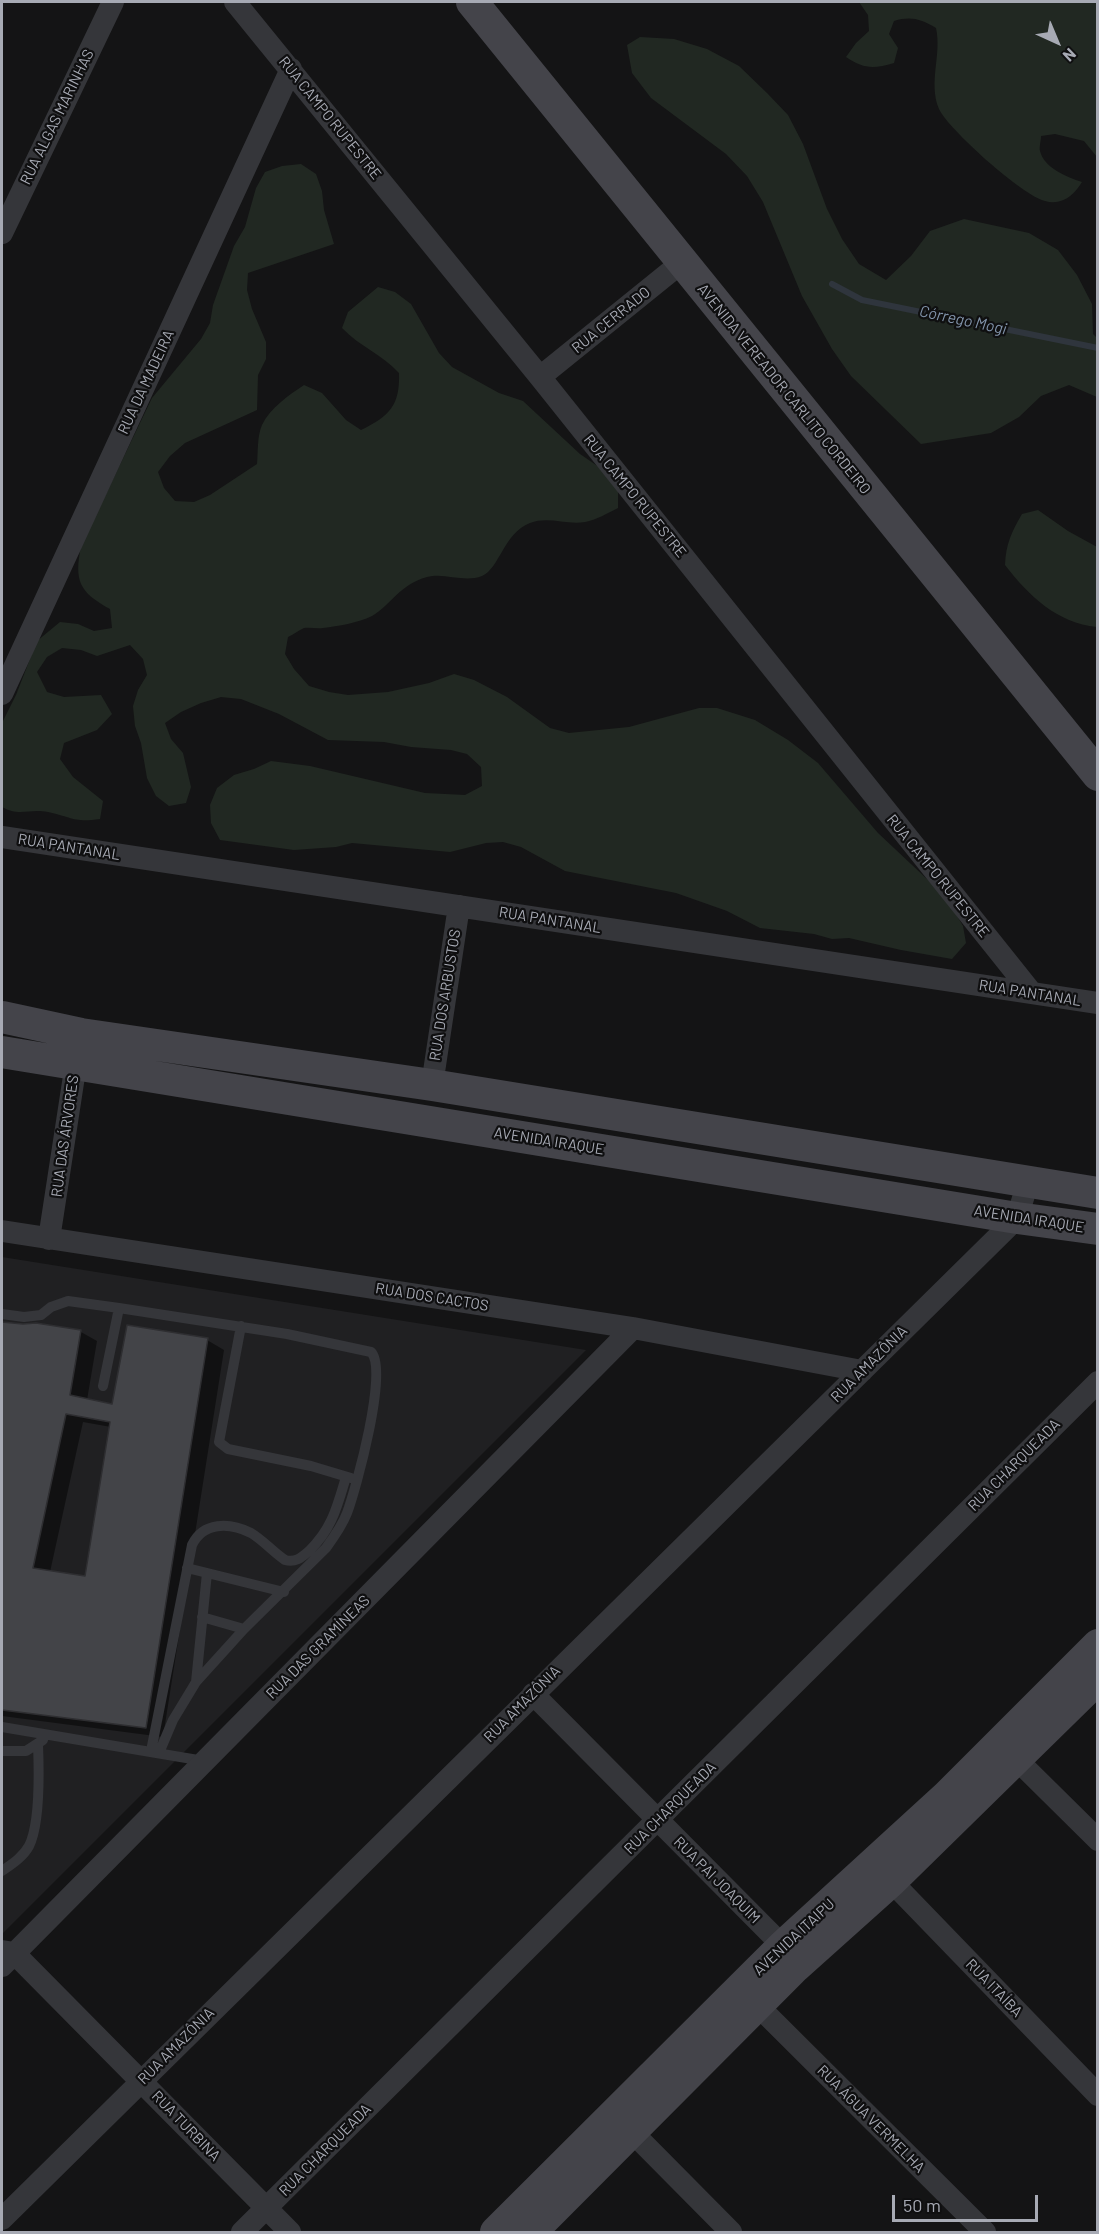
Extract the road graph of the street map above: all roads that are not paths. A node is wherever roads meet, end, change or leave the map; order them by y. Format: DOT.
graph roads {
  1 [pos="113,2"];
  2 [pos="235,2"];
  3 [pos="472,2"];
  4 [pos="291,69"];
  5 [pos="2,233"];
  6 [pos="681,263"];
  7 [pos="540,378"];
  8 [pos="2,694"];
  9 [pos="1098,776"];
  10 [pos="2,837"];
  11 [pos="459,906"];
  12 [pos="1032,993"];
  13 [pos="1098,1003"];
  14 [pos="2,1017"];
  15 [pos="81,1034"];
  16 [pos="2,1052"];
  17 [pos="75,1065"];
  18 [pos="432,1085"];
  19 [pos="1028,1182"];
  20 [pos="1098,1193"];
  21 [pos="1017,1218"];
  22 [pos="1098,1229"];
  23 [pos="2,1231"];
  24 [pos="50,1239"];
  25 [pos="119,1308"];
  26 [pos="2,1314"];
  27 [pos="241,1326"];
  28 [pos="633,1328"];
  29 [pos="862,1371"];
  30 [pos="1098,1382"];
  31 [pos="104,1386"];
  32 [pos="346,1477"];
  33 [pos="357,1480"];
  34 [pos="188,1568"];
  35 [pos="207,1573"];
  36 [pos="284,1592"];
  37 [pos="202,1617"];
  38 [pos="244,1629"];
  39 [pos="1098,1646"];
  40 [pos="1098,1678"];
  41 [pos="196,1682"];
  42 [pos="532,1694"];
  43 [pos="2,1727"];
  44 [pos="50,1735"];
  45 [pos="38,1744"];
  46 [pos="2,1751"];
  47 [pos="1008,1751"];
  48 [pos="155,1752"];
  49 [pos="204,1761"];
  50 [pos="657,1820"];
  51 [pos="1098,1840"];
  52 [pos="2,1871"];
  53 [pos="891,1881"];
  54 [pos="6,1956"];
  55 [pos="789,1956"];
  56 [pos="749,1997"];
  57 [pos="140,2080"];
  58 [pos="1098,2095"];
  59 [pos="632,2132"];
  60 [pos="266,2208"];
  61 [pos="2,2219"];
  62 [pos="242,2232"];
  63 [pos="290,2232"];
  64 [pos="496,2232"];
  65 [pos="531,2232"];
  66 [pos="731,2232"];
  67 [pos="985,2232"];
  1 -- 5 [label="street, RUA ALGAS MARINHAS"];
  2 -- 4 [label="street, RUA CAMPO RUPESTRE"];
  3 -- 6 [label="street, AVENIDA VEREADOR CARLITO CORDEIRO"];
  4 -- 7 [label="street, RUA CAMPO RUPESTRE"];
  4 -- 8 [label="street, RUA DA MADEIRA"];
  6 -- 7 [label="street, RUA CERRADO"];
  6 -- 9 [label="street, AVENIDA VEREADOR CARLITO CORDEIRO"];
  7 -- 12 [label="street, RUA CAMPO RUPESTRE"];
  10 -- 11 [label="street, RUA PANTANAL"];
  11 -- 12 [label="street, RUA PANTANAL"];
  11 -- 18 [label="street, RUA DOS ARBUSTOS"];
  12 -- 13 [label="street, RUA PANTANAL"];
  14 -- 15 [label="street"];
  15 -- 17 [label="street, RUA DAS ÁRVORES"];
  15 -- 18 [label="street"];
  16 -- 17 [label="street, AVENIDA IRAQUE"];
  17 -- 21 [label="street, AVENIDA IRAQUE"];
  17 -- 24 [label="street, RUA DAS ÁRVORES"];
  18 -- 19 [label="street"];
  19 -- 20 [label="street"];
  19 -- 21 [label="street, RUA AMAZÔNIA"];
  21 -- 22 [label="street, AVENIDA IRAQUE"];
  21 -- 29 [label="street, RUA AMAZÔNIA"];
  23 -- 24 [label="street, RUA DOS CACTOS"];
  24 -- 28 [label="street, RUA DOS CACTOS"];
  25 -- 26 [label="lane"];
  25 -- 27 [label="lane"];
  25 -- 31 [label="lane"];
  27 -- 32 [label="lane"];
  27 -- 33 [label="lane"];
  28 -- 29 [label="street, RUA DOS CACTOS"];
  28 -- 49 [label="street, RUA DAS GRAMÍNEAS"];
  29 -- 42 [label="street, RUA AMAZÔNIA"];
  30 -- 50 [label="street, RUA CHARQUEADA"];
  32 -- 33 [label="lane"];
  32 -- 34 [label="lane"];
  33 -- 36 [label="lane"];
  34 -- 35 [label="lane"];
  34 -- 48 [label="lane"];
  35 -- 36 [label="lane"];
  35 -- 37 [label="lane"];
  36 -- 38 [label="lane"];
  37 -- 38 [label="lane"];
  37 -- 41 [label="lane"];
  38 -- 41 [label="lane"];
  39 -- 47 [label="street, AVENIDA ITAIPU"];
  40 -- 47 [label="street, AVENIDA ITAIPU"];
  41 -- 48 [label="lane"];
  42 -- 50 [label="street, RUA PAI JOAQUIM"];
  42 -- 57 [label="street, RUA AMAZÔNIA"];
  43 -- 44 [label="lane"];
  44 -- 45 [label="lane"];
  44 -- 48 [label="lane"];
  45 -- 46 [label="lane"];
  45 -- 52 [label="lane"];
  47 -- 51 [label="street"];
  47 -- 53 [label="street, AVENIDA ITAIPU"];
  47 -- 55 [label="street, AVENIDA ITAIPU"];
  48 -- 49 [label="lane"];
  49 -- 54 [label="street, RUA DAS GRAMÍNEAS"];
  50 -- 55 [label="street, RUA PAI JOAQUIM"];
  50 -- 60 [label="street, RUA CHARQUEADA"];
  53 -- 55 [label="street, AVENIDA ITAIPU"];
  53 -- 58 [label="street, RUA ITAÍBA"];
  54 -- 57 [label="street, RUA TURBINA"];
  55 -- 56 [label="street, AVENIDA ITAIPU"];
  56 -- 59 [label="street, AVENIDA ITAIPU"];
  56 -- 64 [label="street, AVENIDA ITAIPU"];
  56 -- 67 [label="street, RUA ÁGUA VERMELHA"];
  57 -- 60 [label="street, RUA TURBINA"];
  57 -- 61 [label="street, RUA AMAZÔNIA"];
  59 -- 65 [label="street, AVENIDA ITAIPU"];
  59 -- 66 [label="street"];
  60 -- 62 [label="street, RUA CHARQUEADA"];
  60 -- 63 [label="street, RUA TURBINA"];
}
